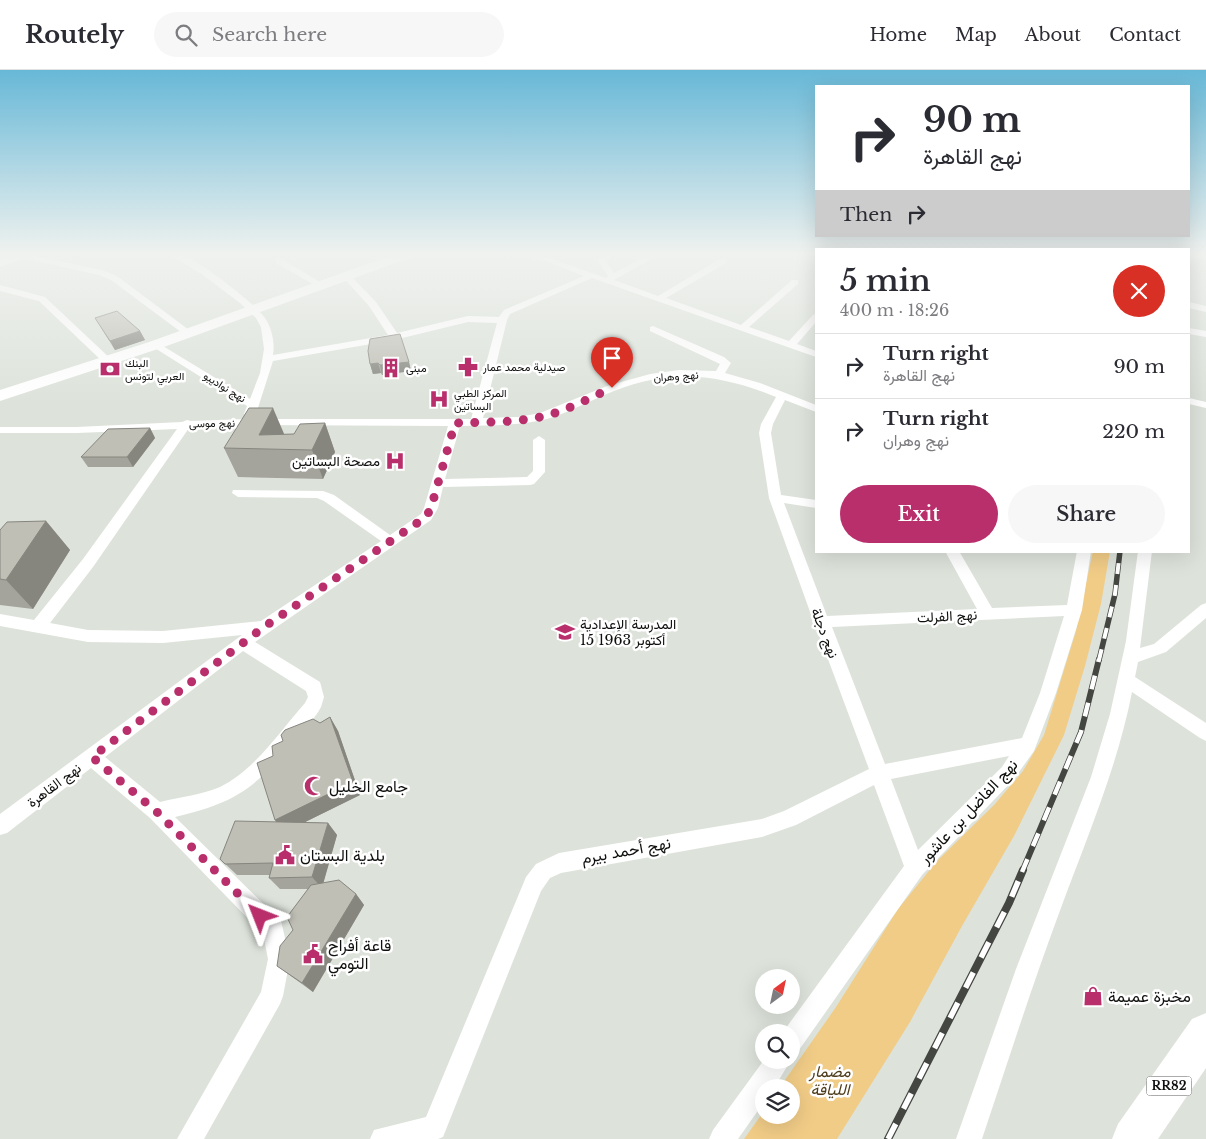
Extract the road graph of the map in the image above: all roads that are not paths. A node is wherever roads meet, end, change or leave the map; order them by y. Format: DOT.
graph roads {
  1 [pos="47,304"];
  2 [pos="149,304"];
  3 [pos="245,304"];
  4 [pos="270,304"];
  5 [pos="373,304"];
  6 [pos="524,304"];
  7 [pos="676,304"];
  8 [pos="770,304"];
  9 [pos="1190,305"];
  10 [pos="1206,309"];
  11 [pos="253,310"];
  12 [pos="815,318"];
  13 [pos="502,320"];
  14 [pos="653,329"];
  15 [pos="742,329"];
  16 [pos="1190,331"];
  17 [pos="188,333"];
  18 [pos="1206,334"];
  19 [pos="394,337"];
  20 [pos="155,345"];
  21 [pos="790,346"];
  22 [pos="815,354"];
  23 [pos="268,359"];
  24 [pos="108,361"];
  25 [pos="719,374"];
  26 [pos="1,395"];
  27 [pos="782,396"];
  28 [pos="1190,401"];
  29 [pos="254,405"];
  30 [pos="1206,405"];
  31 [pos="815,409"];
  32 [pos="247,422"];
  33 [pos="476,422"];
  34 [pos="187,423"];
  35 [pos="455,423"];
  36 [pos="5,430"];
  37 [pos="540,440"];
  38 [pos="0,441"];
  39 [pos="439,483"];
  40 [pos="238,493"];
  41 [pos="775,498"];
  42 [pos="815,504"];
  43 [pos="390,541"];
  44 [pos="953,553"];
  45 [pos="1084,553"];
  46 [pos="1145,553"];
  47 [pos="1206,609"];
  48 [pos="1074,610"];
  49 [pos="988,614"];
  50 [pos="0,620"];
  51 [pos="820,622"];
  52 [pos="38,627"];
  53 [pos="264,627"];
  54 [pos="243,643"];
  55 [pos="1131,658"];
  56 [pos="1127,680"];
  57 [pos="1206,733"];
  58 [pos="1028,745"];
  59 [pos="92,757"];
  60 [pos="880,773"];
  61 [pos="157,812"];
  62 [pos="0,826"];
  63 [pos="914,868"];
  64 [pos="800,1029"];
  65 [pos="1206,1033"];
  66 [pos="773,1069"];
  67 [pos="438,1134"];
  68 [pos="190,1139"];
  69 [pos="383,1139"];
  70 [pos="722,1139"];
  71 [pos="969,1139"];
  72 [pos="1133,1139"];
  1 -- 24 [label="street"];
  2 -- 17 [label="street"];
  3 -- 11 [label="street"];
  4 -- 11 [label="main road"];
  5 -- 19 [label="street"];
  6 -- 13 [label="street"];
  7 -- 15 [label="street"];
  8 -- 15 [label="street"];
  9 -- 10 [label="street"];
  11 -- 17 [label="main road"];
  11 -- 23 [label="street"];
  12 -- 21 [label="street"];
  13 -- 19 [label="street"];
  13 -- 33 [label="street"];
  14 -- 25 [label="street"];
  15 -- 21 [label="street"];
  16 -- 18 [label="street"];
  17 -- 20 [label="main road"];
  19 -- 23 [label="street"];
  20 -- 24 [label="main road"];
  20 -- 29 [label="street, نهج نواديبو"];
  21 -- 22 [label="street"];
  23 -- 29 [label="street"];
  24 -- 26 [label="main road"];
  25 -- 27 [label="street, نهج وهران"];
  25 -- 33 [label="street, نهج وهران"];
  27 -- 31 [label="street, نهج وهران"];
  27 -- 41 [label="street, نهج دجلة"];
  28 -- 30 [label="street"];
  29 -- 32 [label="street, نهج نواديبو"];
  32 -- 34 [label="street, نهج موسى"];
  32 -- 35 [label="street, نهج موسى"];
  33 -- 35 [label="street"];
  34 -- 36 [label="street, نهج موسى"];
  34 -- 52 [label="street"];
  35 -- 39 [label="street, نهج القاهرة"];
  36 -- 38 [label="street"];
  37 -- 39 [label="street"];
  39 -- 43 [label="street, نهج القاهرة"];
  40 -- 43 [label="street"];
  41 -- 42 [label="street"];
  41 -- 51 [label="street, نهج دجلة"];
  43 -- 53 [label="street, نهج القاهرة"];
  44 -- 49 [label="street"];
  45 -- 48 [label="street, نهج الفاضل بن عاشور"];
  46 -- 55 [label="street"];
  47 -- 55 [label="street"];
  48 -- 49 [label="street, نهج الفرلت"];
  48 -- 58 [label="street, نهج الفاضل بن عاشور"];
  49 -- 51 [label="street, نهج الفرلت"];
  50 -- 52 [label="street"];
  51 -- 60 [label="street, نهج دجلة"];
  52 -- 53 [label="street"];
  53 -- 54 [label="street, نهج القاهرة"];
  54 -- 59 [label="street, نهج القاهرة"];
  54 -- 61 [label="street"];
  55 -- 56 [label="street"];
  56 -- 57 [label="street"];
  56 -- 71 [label="street"];
  58 -- 60 [label="street, نهج أحمد بيرم"];
  58 -- 63 [label="street, نهج الفاضل بن عاشور"];
  59 -- 61 [label="street"];
  59 -- 62 [label="street, نهج القاهرة"];
  60 -- 63 [label="street, نهج دجلة"];
  60 -- 67 [label="street, نهج أحمد بيرم"];
  61 -- 68 [label="street"];
  63 -- 64 [label="street, نهج الفاضل بن عاشور"];
  65 -- 72 [label="main road, RR82"];
  66 -- 70 [label="street"];
  67 -- 69 [label="street, نهج أحمد بيرم"];
}
